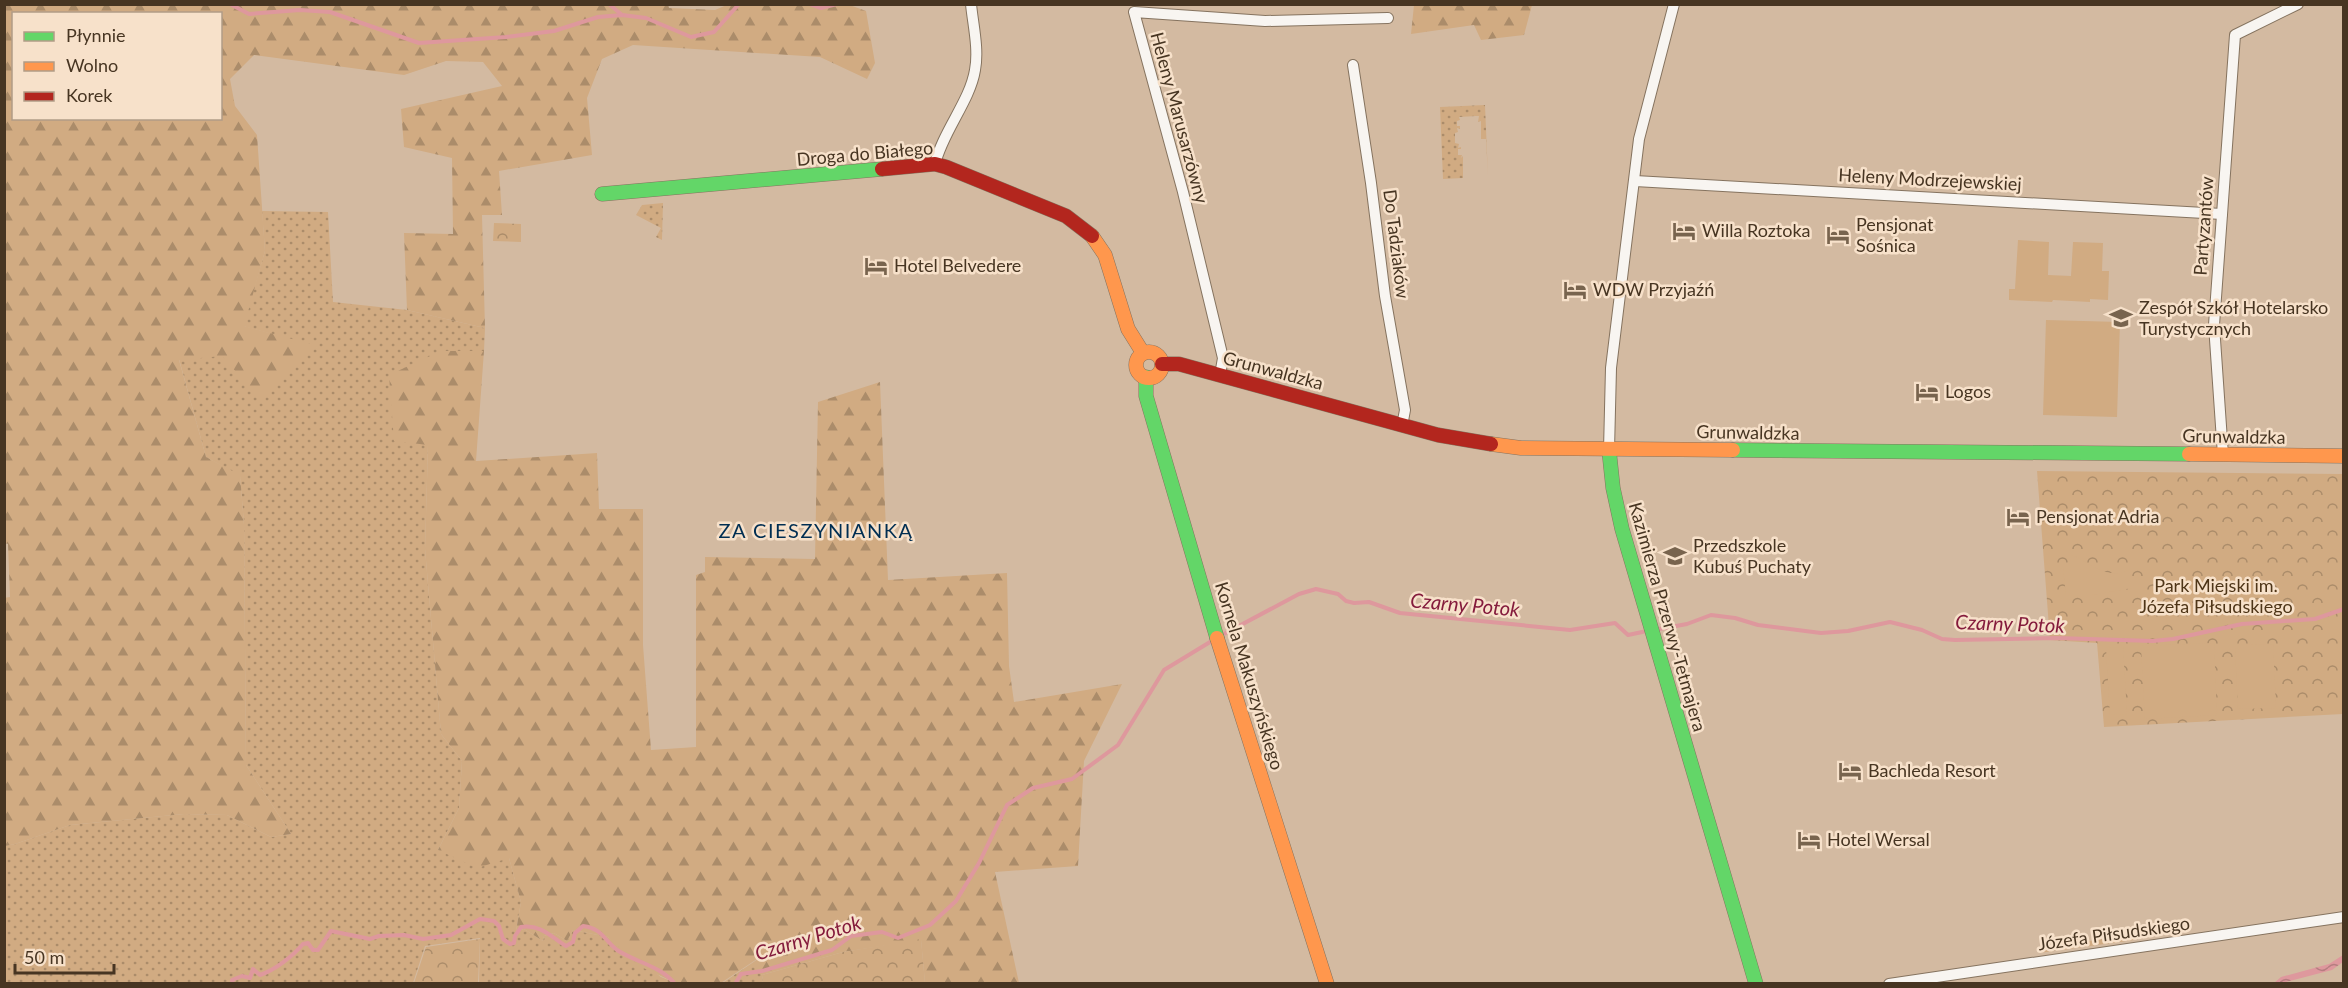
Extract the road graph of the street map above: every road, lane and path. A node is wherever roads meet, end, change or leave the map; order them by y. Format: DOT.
graph roads {
  1 [pos="971,4"];
  2 [pos="1674,4"];
  3 [pos="2298,4"];
  4 [pos="1388,18"];
  5 [pos="1353,65"];
  6 [pos="935,164"];
  7 [pos="1635,181"];
  8 [pos="602,194"];
  9 [pos="2222,214"];
  10 [pos="1143,353"];
  11 [pos="1162,364"];
  12 [pos="1220,375"];
  13 [pos="1146,377"];
  14 [pos="1402,426"];
  15 [pos="1609,450"];
  16 [pos="2223,455"];
  17 [pos="2343,456"];
  18 [pos="2343,917"];
  19 [pos="1327,984"];
  20 [pos="1756,984"];
  21 [pos="1889,984"];
  1 -- 6 [label="street"];
  2 -- 7 [label="street, Kazimierza Przerwy-Tetmajera"];
  3 -- 9 [label="street, Partyzantów"];
  4 -- 12 [label="street, Heleny Marusarzówny"];
  5 -- 14 [label="street, Do Tadziaków"];
  6 -- 8 [label="street, Droga do Białego"];
  6 -- 10 [label="street, Droga do Białego"];
  7 -- 9 [label="street, Heleny Modrzejewskiej"];
  7 -- 15 [label="street, Kazimierza Przerwy-Tetmajera"];
  9 -- 16 [label="street, Partyzantów"];
  10 -- 11 [label="street"];
  10 -- 13 [label="street"];
  11 -- 12 [label="street, Grunwaldzka"];
  11 -- 13 [label="street"];
  12 -- 14 [label="street, Grunwaldzka"];
  13 -- 19 [label="street, Kornela Makuszyńskiego"];
  14 -- 15 [label="street, Grunwaldzka"];
  15 -- 16 [label="street, Grunwaldzka"];
  15 -- 20 [label="street, Kazimierza Przerwy-Tetmajera"];
  16 -- 17 [label="street, Grunwaldzka"];
  18 -- 21 [label="street, Józefa Piłsudskiego"];
}
